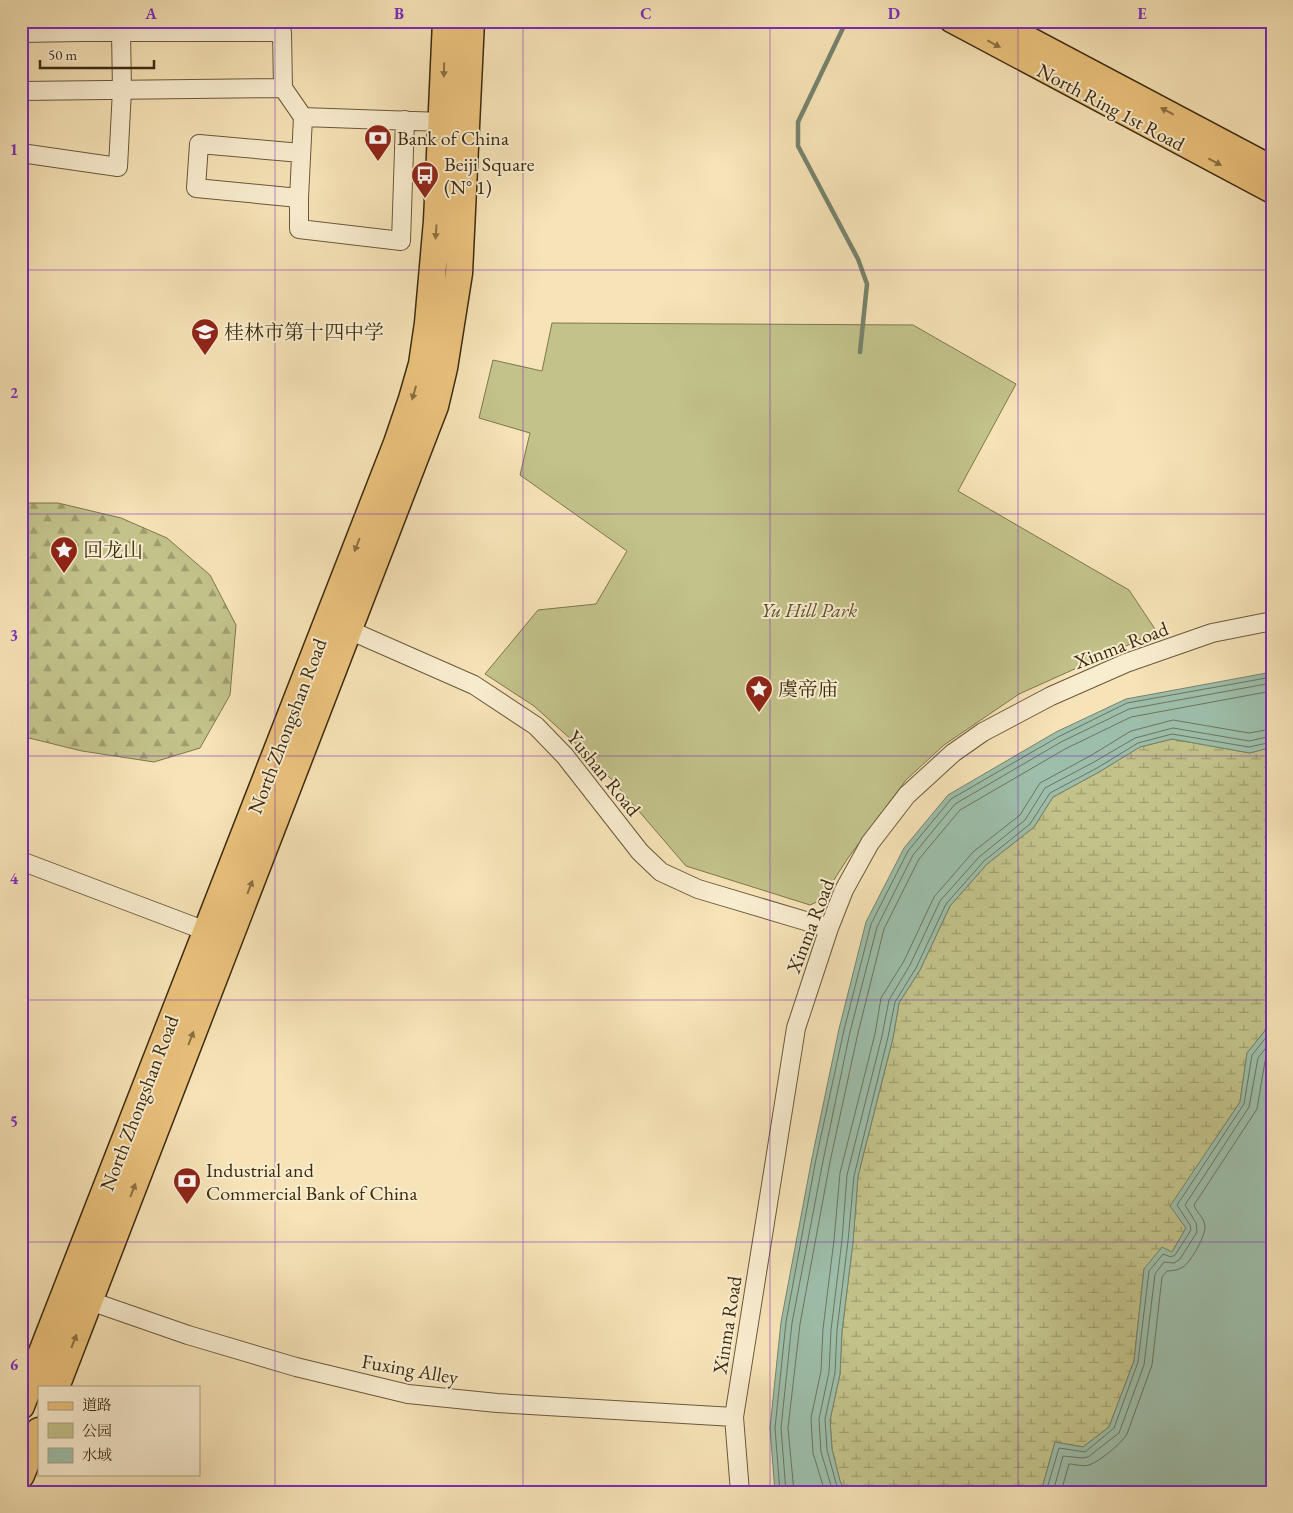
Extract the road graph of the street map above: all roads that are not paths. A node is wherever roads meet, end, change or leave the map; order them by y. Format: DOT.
graph roads {
  1 [pos="446,21"];
  2 [pos="471,21"];
  3 [pos="951,21"];
  4 [pos="997,21"];
  5 [pos="82,27"];
  6 [pos="282,27"];
  7 [pos="121,32"];
  8 [pos="21,33"];
  9 [pos="282,88"];
  10 [pos="122,90"];
  11 [pos="21,92"];
  12 [pos="303,117"];
  13 [pos="405,120"];
  14 [pos="442,122"];
  15 [pos="21,153"];
  16 [pos="300,153"];
  17 [pos="1272,167"];
  18 [pos="1272,192"];
  19 [pos="299,198"];
  20 [pos="1272,622"];
  21 [pos="349,630"];
  22 [pos="21,860"];
  23 [pos="829,928"];
  24 [pos="206,931"];
  25 [pos="90,1301"];
  26 [pos="56,1386"];
  27 [pos="21,1406"];
  28 [pos="734,1416"];
  29 [pos="38,1433"];
  30 [pos="21,1475"];
  31 [pos="740,1492"];
  1 -- 14 [label="highway, North Zhongshan Road, one-way"];
  2 -- 21 [label="highway, North Zhongshan Road"];
  3 -- 18 [label="main road, North Ring 1st Road, one-way"];
  17 -- 4 [label="main road, North Ring 1st Road, one-way"];
  5 -- 7 [label="street"];
  5 -- 8 [label="street"];
  6 -- 7 [label="street"];
  6 -- 9 [label="street"];
  7 -- 10 [label="street"];
  9 -- 10 [label="street"];
  9 -- 12 [label="street"];
  10 -- 11 [label="street"];
  10 -- 15 [label="street"];
  12 -- 13 [label="street"];
  12 -- 16 [label="street"];
  13 -- 14 [label="street"];
  13 -- 19 [label="street"];
  14 -- 24 [label="highway, North Zhongshan Road, one-way"];
  16 -- 19 [label="street"];
  16 -- 19 [label="street"];
  20 -- 23 [label="street, Xinma Road"];
  21 -- 23 [label="street, Yushan Road"];
  25 -- 21 [label="highway, North Zhongshan Road, one-way"];
  22 -- 24 [label="street"];
  23 -- 28 [label="street, Xinma Road"];
  24 -- 27 [label="highway, North Zhongshan Road"];
  26 -- 25 [label="highway, North Zhongshan Road, one-way"];
  25 -- 28 [label="street, Fuxing Alley"];
  28 -- 31 [label="street, Xinma Road"];
  29 -- 30 [label="highway"];
}
